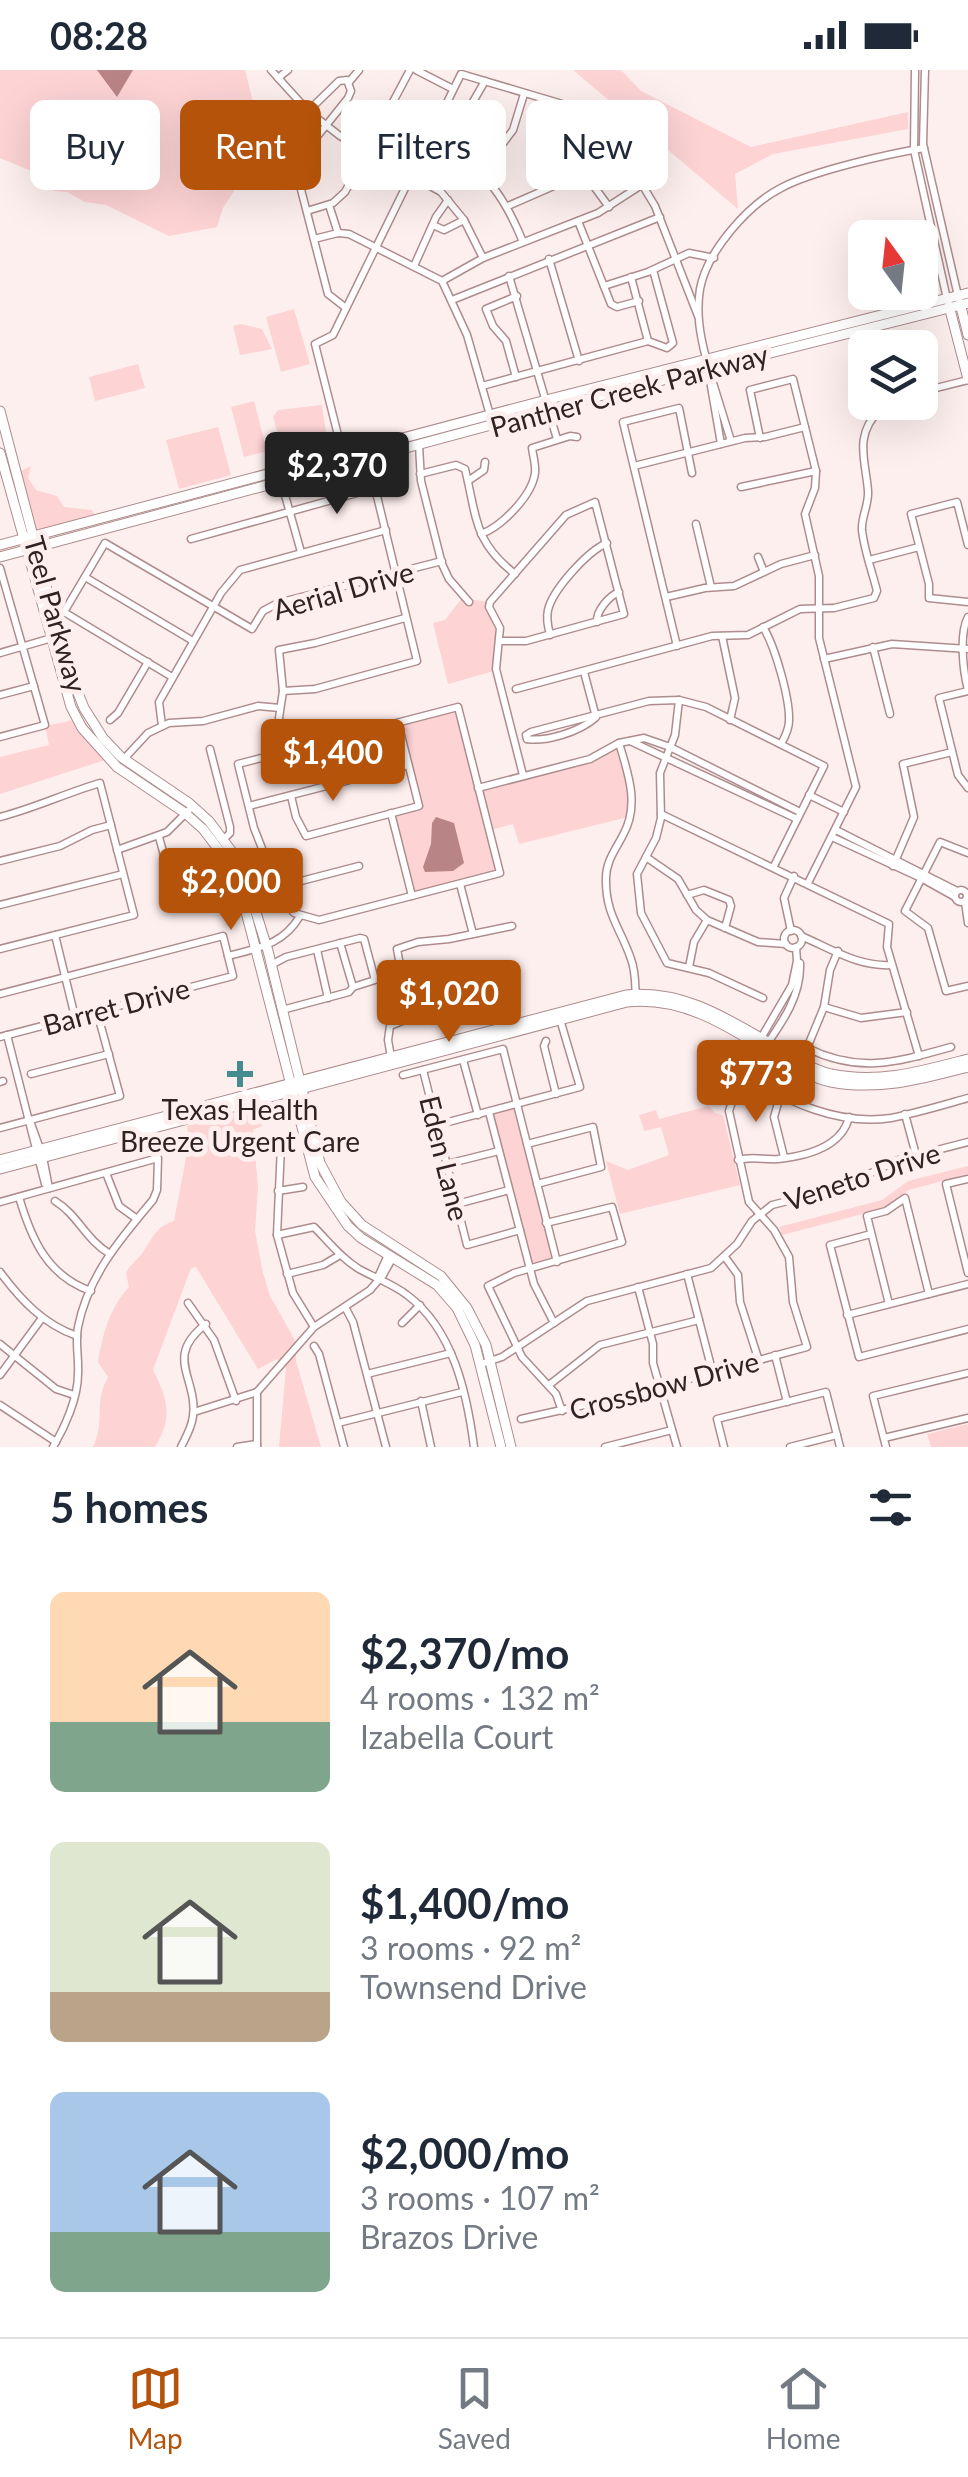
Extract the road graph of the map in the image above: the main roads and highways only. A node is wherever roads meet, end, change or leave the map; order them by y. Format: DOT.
graph roads {
  1 [pos="959,301"];
  2 [pos="968,334"];
  3 [pos="968,380"];
  4 [pos="0,411"];
  5 [pos="418,440"];
  6 [pos="0,452"];
  7 [pos="10,472"];
  8 [pos="280,476"];
  9 [pos="102,524"];
  10 [pos="34,538"];
  11 [pos="0,545"];
  12 [pos="29,547"];
  13 [pos="1,564"];
  14 [pos="189,810"];
  15 [pos="236,866"];
  16 [pos="276,1011"];
  17 [pos="762,1043"];
  18 [pos="968,1060"];
  19 [pos="968,1067"];
  20 [pos="295,1086"];
  21 [pos="39,1154"];
  22 [pos="0,1160"];
  23 [pos="0,1168"];
  24 [pos="485,1360"];
  25 [pos="501,1447"];
  26 [pos="510,1447"];
  1 -- 2 [label="main road"];
  1 -- 3 [label="main road"];
  1 -- 5 [label="main road, Panther Creek Parkway"];
  4 -- 7 [label="main road, Teel Parkway"];
  5 -- 8 [label="main road, Panther Creek Parkway"];
  5 -- 8 [label="main road, Panther Creek Parkway"];
  6 -- 7 [label="main road, Teel Parkway"];
  7 -- 10 [label="main road, Teel Parkway"];
  7 -- 12 [label="main road, Teel Parkway"];
  8 -- 9 [label="main road, Panther Creek Parkway"];
  9 -- 10 [label="main road, Panther Creek Parkway"];
  9 -- 12 [label="main road, Panther Creek Parkway"];
  10 -- 12 [label="main road, Panther Creek Parkway"];
  11 -- 12 [label="main road, Panther Creek Parkway"];
  12 -- 13 [label="main road, Panther Creek Parkway"];
  12 -- 14 [label="main road, Teel Parkway"];
  14 -- 15 [label="main road, Teel Parkway"];
  14 -- 15 [label="main road, Teel Parkway"];
  15 -- 16 [label="main road, Teel Parkway"];
  15 -- 16 [label="main road, Teel Parkway"];
  16 -- 20 [label="main road, Teel Parkway"];
  17 -- 18 [label="main road"];
  17 -- 19 [label="main road"];
  17 -- 20 [label="main road"];
  20 -- 21 [label="main road"];
  20 -- 24 [label="main road, Teel Parkway"];
  21 -- 22 [label="main road"];
  21 -- 23 [label="main road"];
  24 -- 25 [label="main road, Teel Parkway"];
  24 -- 26 [label="main road, Teel Parkway"];
}
